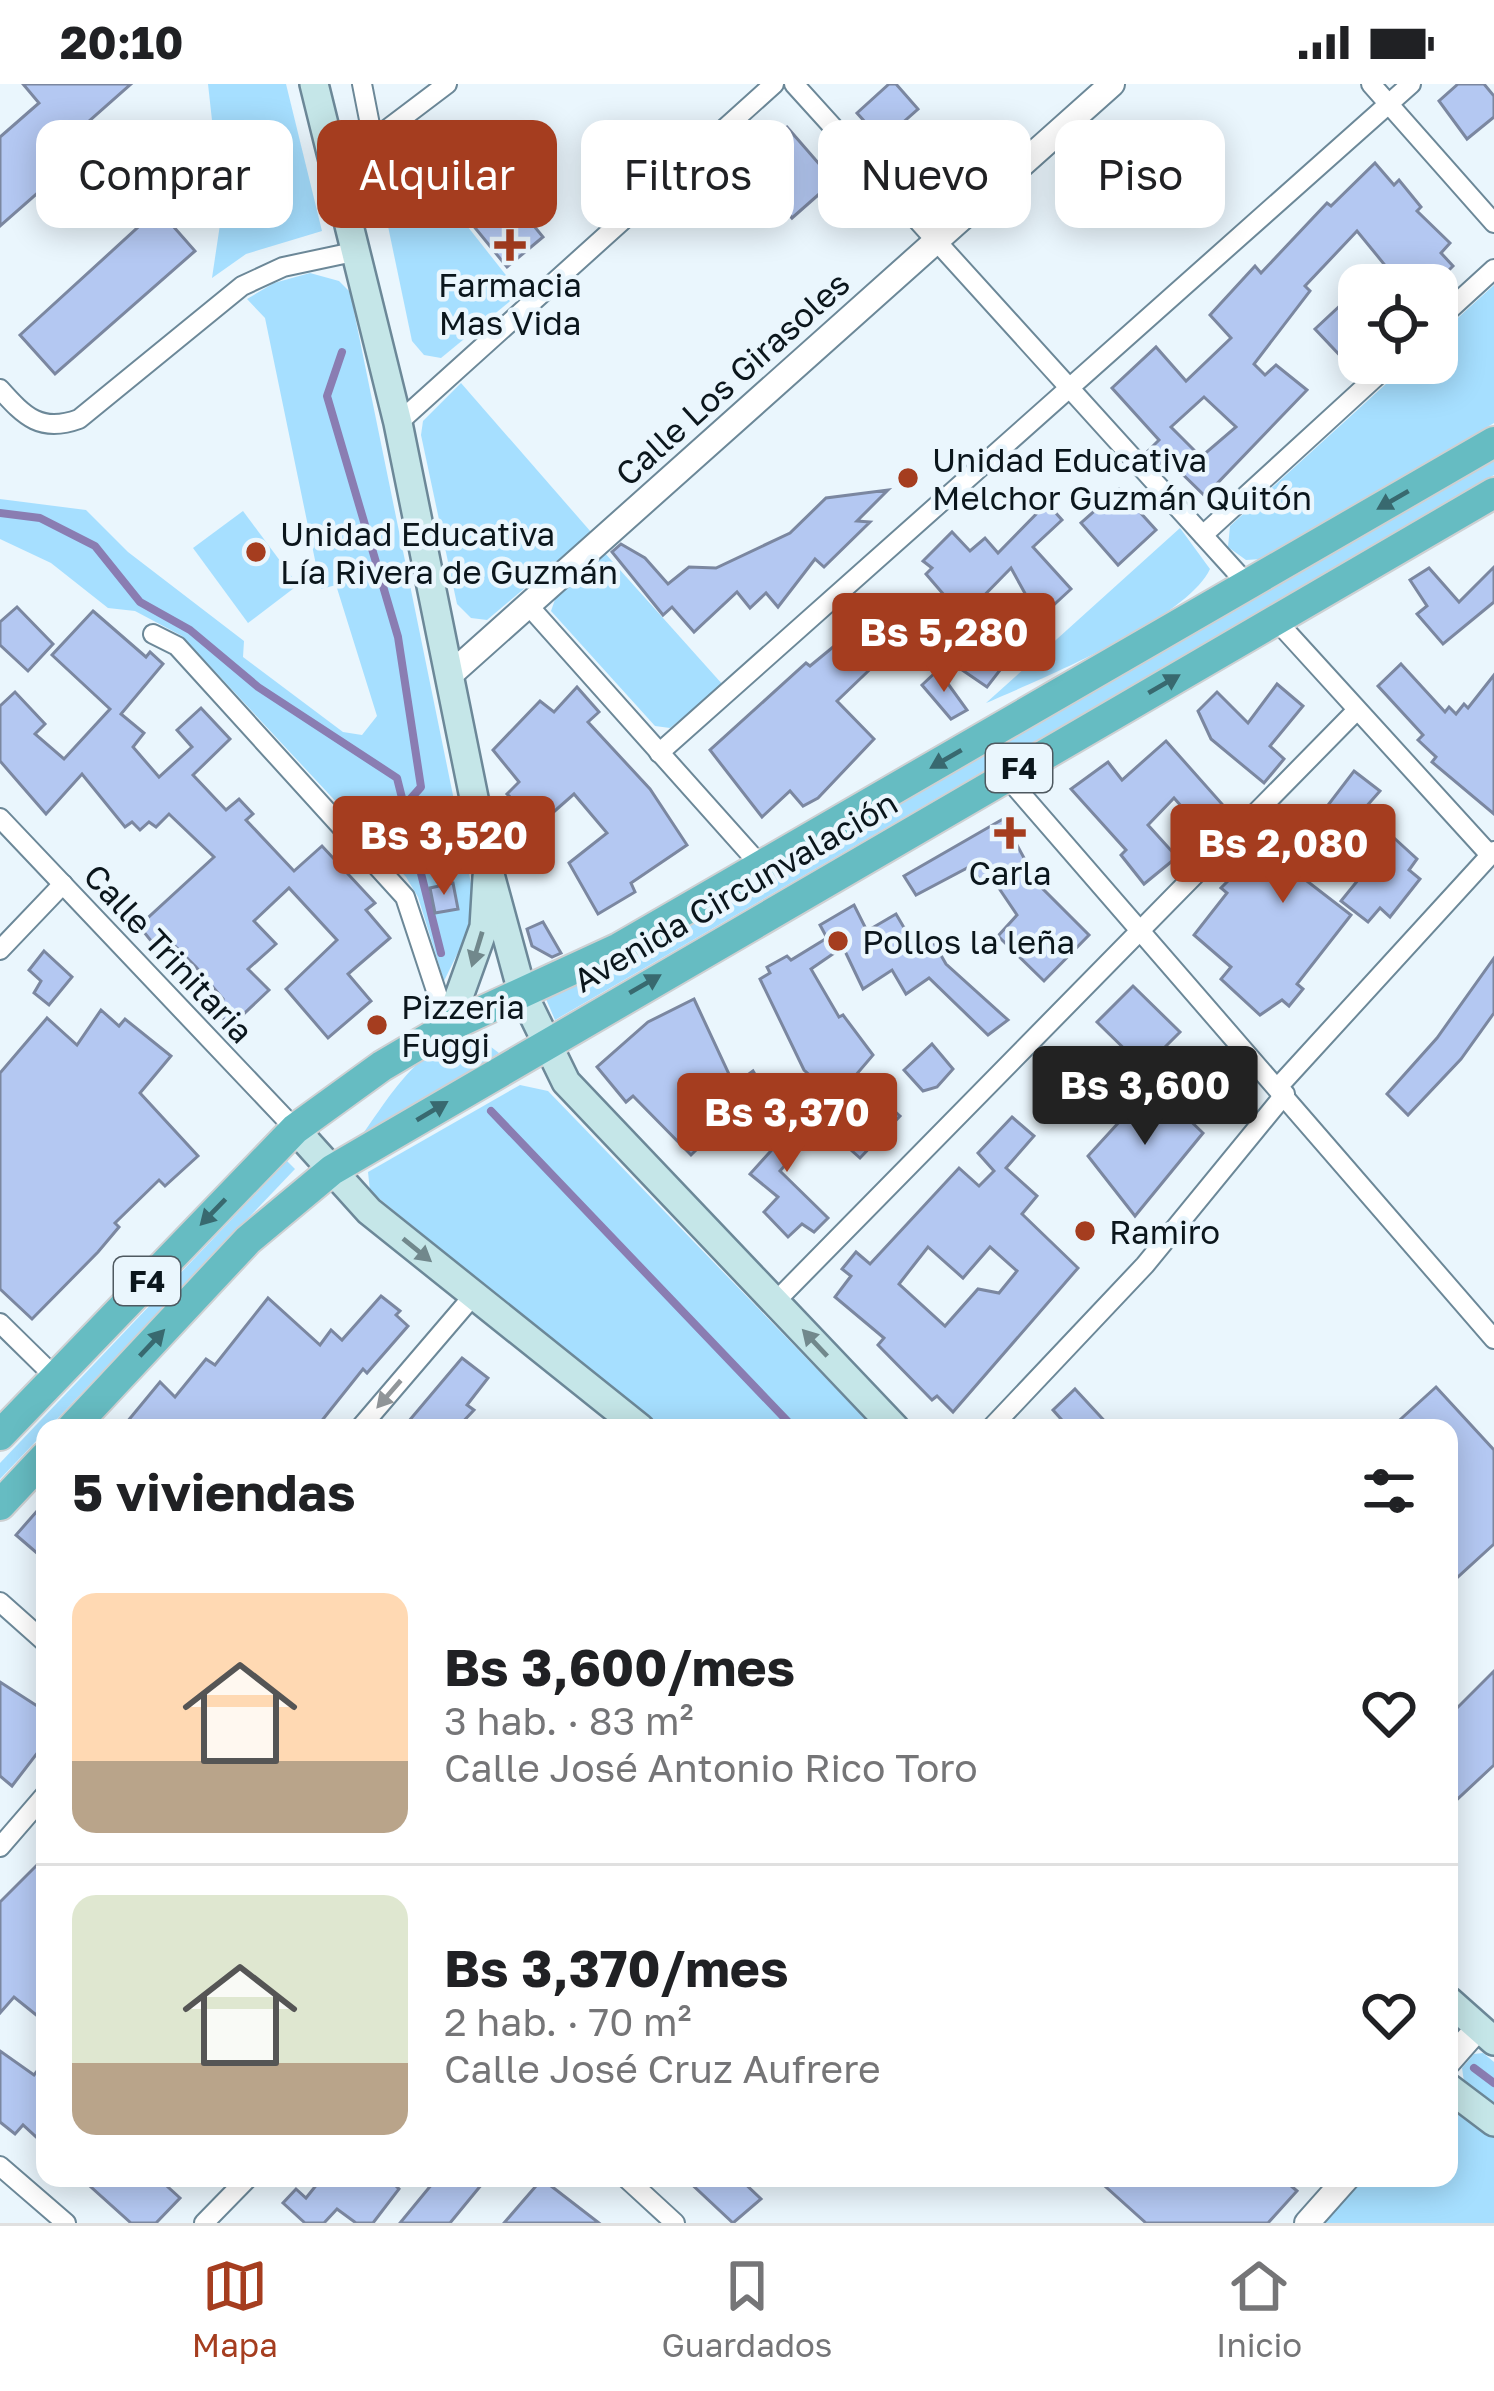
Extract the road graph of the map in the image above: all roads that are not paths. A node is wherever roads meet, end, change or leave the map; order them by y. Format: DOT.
graph roads {
  1 [pos="314,84"];
  2 [pos="362,84"];
  3 [pos="447,84"];
  4 [pos="774,84"];
  5 [pos="794,84"];
  6 [pos="1112,84"];
  7 [pos="1371,84"];
  8 [pos="1412,84"];
  9 [pos="1390,103"];
  10 [pos="324,120"];
  11 [pos="369,120"];
  12 [pos="399,120"];
  13 [pos="1494,223"];
  14 [pos="352,228"];
  15 [pos="935,241"];
  16 [pos="358,250"];
  17 [pos="1494,269"];
  18 [pos="1458,302"];
  19 [pos="1368,384"];
  20 [pos="1066,388"];
  21 [pos="0,389"];
  22 [pos="398,423"];
  23 [pos="1494,442"];
  24 [pos="1494,493"];
  25 [pos="1203,535"];
  26 [pos="1247,585"];
  27 [pos="528,605"];
  28 [pos="1275,619"];
  29 [pos="153,634"];
  30 [pos="451,674"];
  31 [pos="1355,712"];
  32 [pos="659,752"];
  33 [pos="1006,775"];
  34 [pos="0,818"];
  35 [pos="1492,853"];
  36 [pos="760,866"];
  37 [pos="488,867"];
  38 [pos="63,884"];
  39 [pos="1138,929"];
  40 [pos="0,950"];
  41 [pos="522,992"];
  42 [pos="448,1027"];
  43 [pos="544,1044"];
  44 [pos="1282,1090"];
  45 [pos="295,1129"];
  46 [pos="332,1170"];
  47 [pos="473,1296"];
  48 [pos="776,1301"];
  49 [pos="0,1323"];
  50 [pos="1494,1339"];
  51 [pos="55,1377"];
  52 [pos="80,1419"];
  53 [pos="368,1419"];
  54 [pos="629,1419"];
  55 [pos="887,1419"];
  56 [pos="999,1419"];
  57 [pos="0,1435"];
  58 [pos="36,1467"];
  59 [pos="0,1505"];
  60 [pos="0,1602"];
  61 [pos="36,1634"];
  62 [pos="36,1805"];
  63 [pos="0,1847"];
  64 [pos="1458,2007"];
  65 [pos="1489,2027"];
  66 [pos="1458,2053"];
  67 [pos="1458,2095"];
  68 [pos="1494,2122"];
  69 [pos="0,2166"];
  70 [pos="239,2187"];
  71 [pos="636,2187"];
  72 [pos="1339,2187"];
  73 [pos="66,2223"];
  74 [pos="204,2223"];
  75 [pos="675,2223"];
  76 [pos="1307,2223"];
  1 -- 10 [label="main road"];
  2 -- 11 [label="street"];
  3 -- 12 [label="street"];
  4 -- 22 [label="street"];
  5 -- 15 [label="street"];
  6 -- 15 [label="street, Calle Los Girasoles"];
  7 -- 9 [label="street"];
  8 -- 9 [label="street"];
  9 -- 13 [label="street"];
  9 -- 20 [label="street"];
  14 -- 16 [label="main road"];
  15 -- 20 [label="street"];
  15 -- 27 [label="street, Calle Los Girasoles"];
  16 -- 21 [label="street"];
  16 -- 22 [label="main road"];
  17 -- 18 [label="street"];
  19 -- 25 [label="street"];
  20 -- 25 [label="street"];
  20 -- 32 [label="street"];
  22 -- 30 [label="main road"];
  23 -- 26 [label="highway, Avenida Circunvalación / F4, one-way"];
  24 -- 28 [label="highway, Avenida Circunvalación / F4"];
  25 -- 26 [label="street"];
  26 -- 36 [label="highway, Avenida Circunvalación / F4, one-way"];
  27 -- 30 [label="street, Calle Los Girasoles"];
  27 -- 32 [label="street"];
  28 -- 31 [label="street"];
  33 -- 28 [label="highway, Avenida Circunvalación / F4, one-way"];
  29 -- 42 [label="street"];
  30 -- 37 [label="main road"];
  31 -- 35 [label="street"];
  31 -- 39 [label="street"];
  32 -- 36 [label="street"];
  33 -- 39 [label="street"];
  43 -- 33 [label="highway, Avenida Circunvalación / F4, one-way"];
  34 -- 38 [label="street, Calle Trinitaria"];
  35 -- 44 [label="street"];
  36 -- 41 [label="highway, Avenida Circunvalación / F4"];
  37 -- 41 [label="main road"];
  37 -- 42 [label="main road, one-way"];
  38 -- 40 [label="street"];
  38 -- 45 [label="street, Calle Trinitaria"];
  39 -- 44 [label="street"];
  39 -- 48 [label="street"];
  41 -- 42 [label="highway, Avenida Circunvalación / F4"];
  41 -- 43 [label="main road"];
  42 -- 45 [label="highway, Avenida Circunvalación / F4"];
  46 -- 43 [label="highway, Avenida Circunvalación / F4, one-way"];
  43 -- 48 [label="main road"];
  44 -- 50 [label="street"];
  44 -- 56 [label="street"];
  45 -- 46 [label="main road"];
  45 -- 51 [label="highway, Avenida Circunvalación / F4, one-way"];
  46 -- 47 [label="main road, one-way"];
  52 -- 46 [label="highway, Avenida Circunvalación / F4, one-way"];
  47 -- 53 [label="street, one-way"];
  47 -- 54 [label="main road"];
  55 -- 48 [label="main road, one-way"];
  49 -- 51 [label="street"];
  51 -- 57 [label="highway, Avenida Circunvalación / F4"];
  58 -- 59 [label="highway"];
  60 -- 61 [label="street"];
  62 -- 63 [label="street"];
  64 -- 65 [label="main road"];
  65 -- 66 [label="street"];
  67 -- 68 [label="main road"];
  69 -- 73 [label="street"];
  70 -- 74 [label="street"];
  71 -- 75 [label="street"];
  72 -- 76 [label="street"];
}
